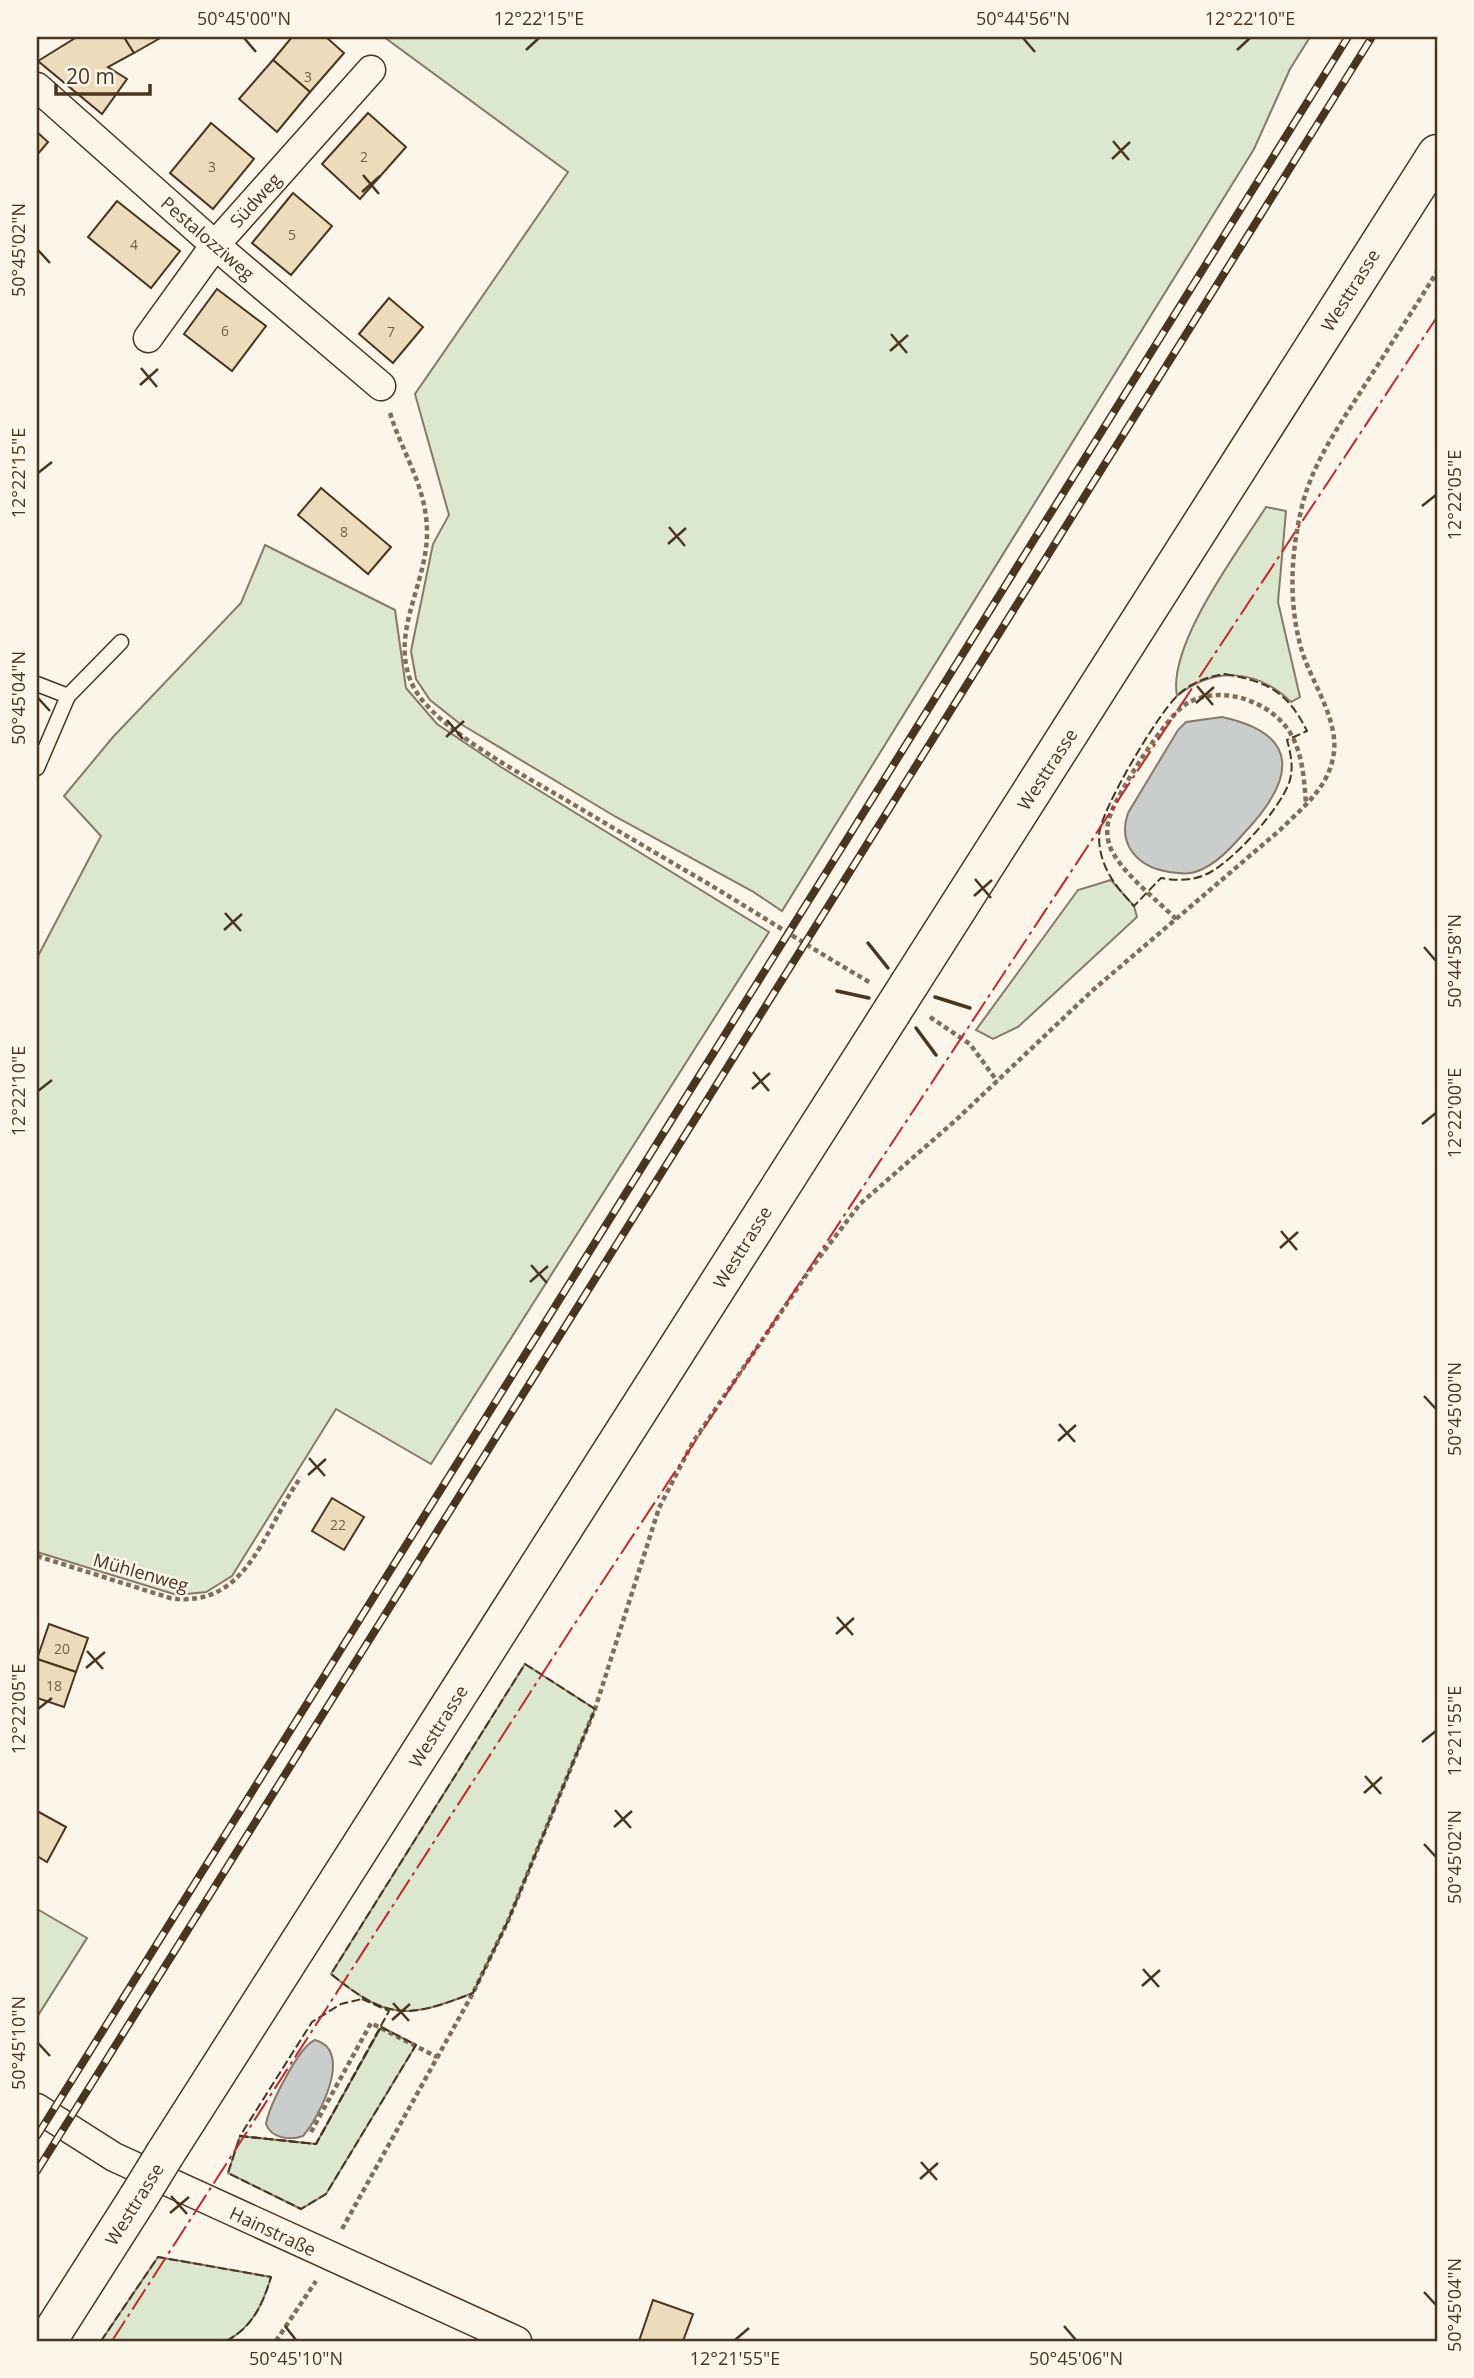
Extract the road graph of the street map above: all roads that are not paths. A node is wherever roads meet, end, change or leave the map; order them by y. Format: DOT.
graph roads {
  1 [pos="372,70"];
  2 [pos="37,87"];
  3 [pos="1437,153"];
  4 [pos="215,245"];
  5 [pos="148,338"];
  6 [pos="381,386"];
  7 [pos="121,642"];
  8 [pos="37,684"];
  9 [pos="68,696"];
  10 [pos="37,768"];
  11 [pos="37,2108"];
  12 [pos="47,2341"];
  13 [pos="517,2341"];
  1 -- 4 [label="street, Südweg"];
  2 -- 4 [label="street, Pestalozziweg"];
  3 -- 12 [label="main road, Westtrasse, bridge"];
  4 -- 5 [label="street, Südweg"];
  4 -- 6 [label="street, Pestalozziweg"];
  7 -- 9 [label="lane"];
  8 -- 9 [label="lane"];
  9 -- 10 [label="lane"];
  11 -- 13 [label="street, Hainstraße"];
}
